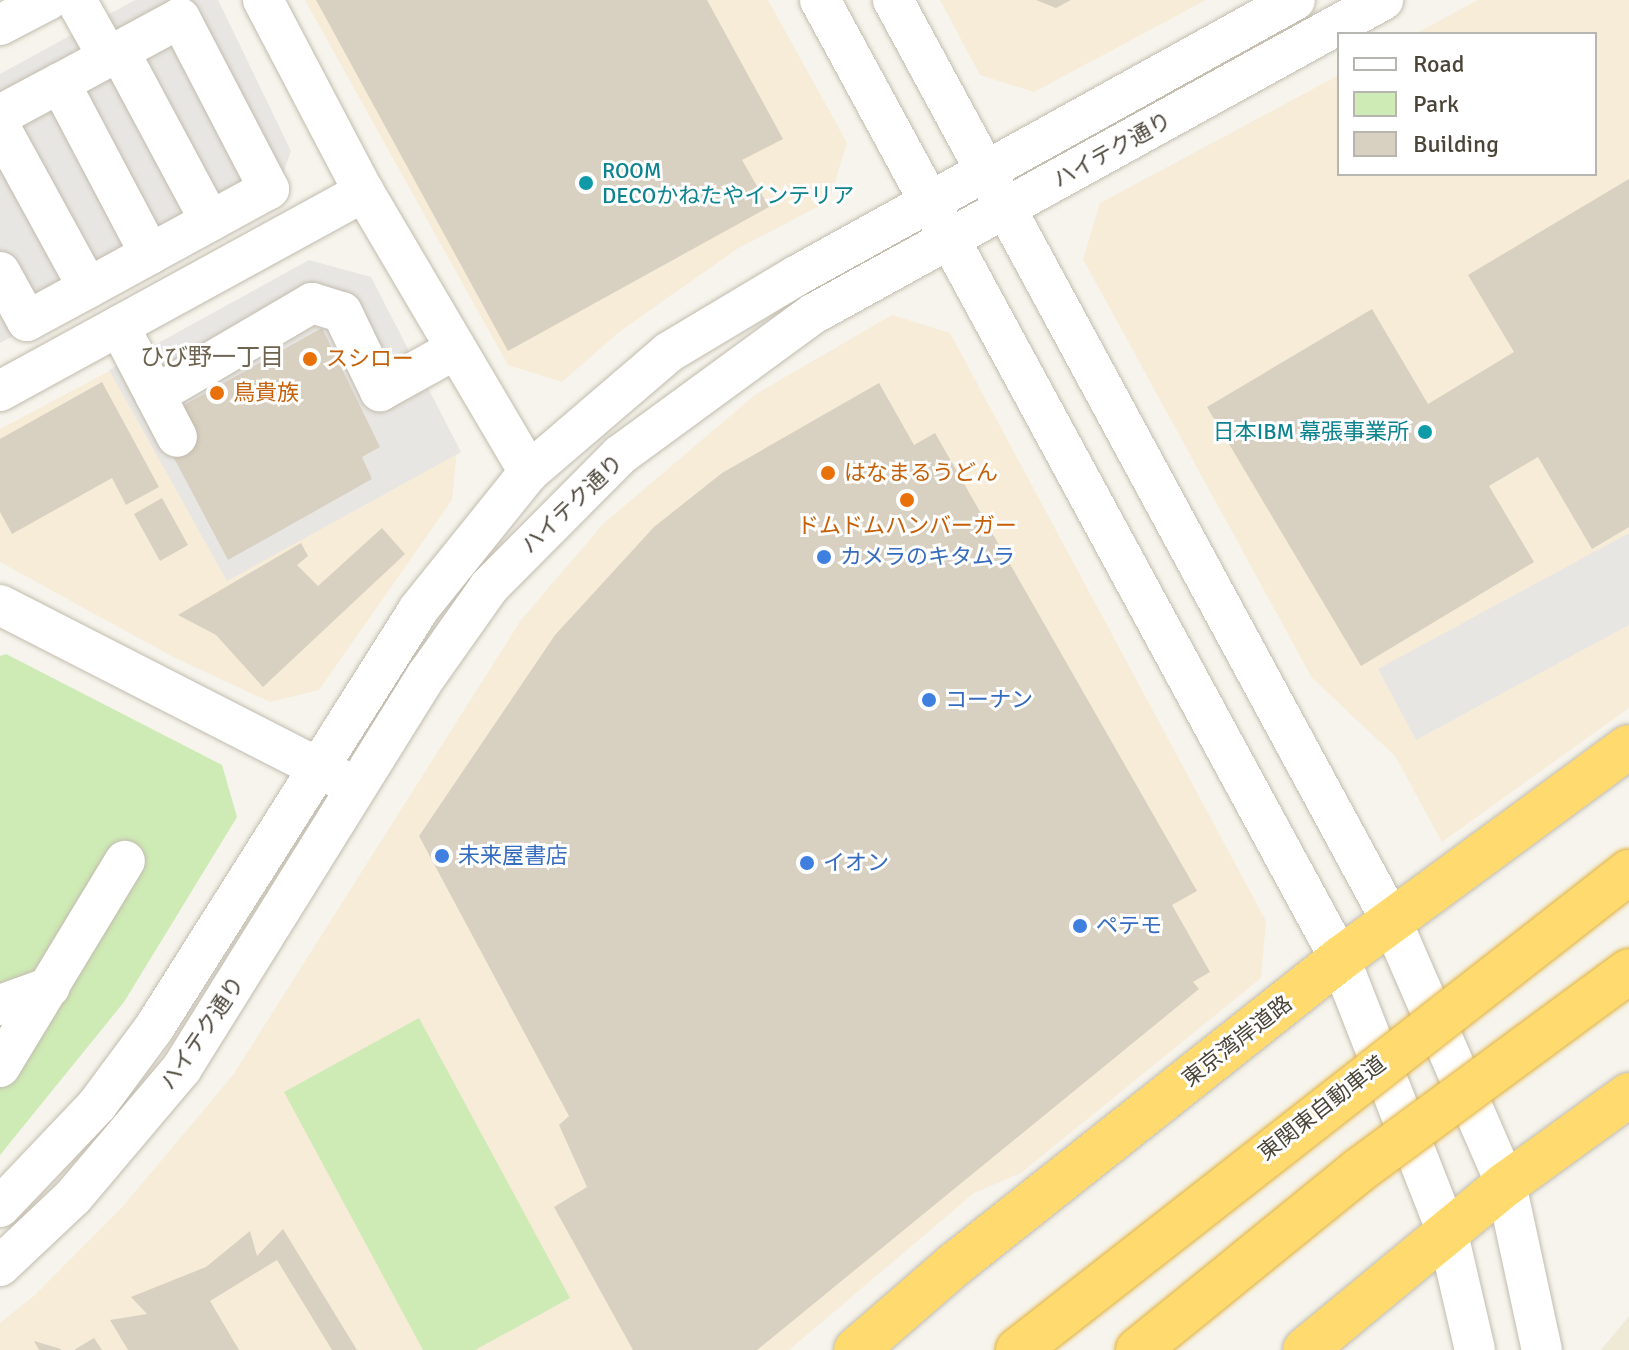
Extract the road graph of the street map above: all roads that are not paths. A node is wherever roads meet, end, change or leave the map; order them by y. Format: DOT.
graph roads {
  1 [pos="48,0"];
  2 [pos="76,0"];
  3 [pos="100,0"];
  4 [pos="263,0"];
  5 [pos="820,0"];
  6 [pos="893,0"];
  7 [pos="1295,0"];
  8 [pos="1383,0"];
  9 [pos="0,25"];
  10 [pos="117,52"];
  11 [pos="60,83"];
  12 [pos="0,115"];
  13 [pos="0,127"];
  14 [pos="985,172"];
  15 [pos="364,192"];
  16 [pos="930,202"];
  17 [pos="1006,209"];
  18 [pos="210,221"];
  19 [pos="952,238"];
  20 [pos="150,254"];
  21 [pos="0,272"];
  22 [pos="88,288"];
  23 [pos="119,326"];
  24 [pos="456,349"];
  25 [pos="0,391"];
  26 [pos="155,395"];
  27 [pos="177,437"];
  28 [pos="529,472"];
  29 [pos="0,605"];
  30 [pos="1629,747"];
  31 [pos="317,767"];
  32 [pos="358,789"];
  33 [pos="125,861"];
  34 [pos="1629,872"];
  35 [pos="1392,922"];
  36 [pos="1340,959"];
  37 [pos="1629,971"];
  38 [pos="50,987"];
  39 [pos="0,1005"];
  40 [pos="0,1067"];
  41 [pos="1629,1095"];
  42 [pos="1506,1184"];
  43 [pos="1050,1190"];
  44 [pos="0,1207"];
  45 [pos="1448,1234"];
  46 [pos="0,1266"];
  47 [pos="823,1350"];
  48 [pos="856,1350"];
  49 [pos="1018,1350"];
  50 [pos="1138,1350"];
  51 [pos="1305,1350"];
  52 [pos="1475,1350"];
  53 [pos="1542,1350"];
  1 -- 9 [label="street"];
  2 -- 10 [label="street"];
  3 -- 10 [label="street"];
  4 -- 15 [label="street"];
  5 -- 16 [label="street"];
  6 -- 14 [label="street"];
  7 -- 14 [label="street, ハイテク通り"];
  8 -- 17 [label="street, ハイテク通り"];
  10 -- 11 [label="street"];
  10 -- 18 [label="street"];
  10 -- 18 [label="street"];
  11 -- 12 [label="street"];
  11 -- 20 [label="street"];
  13 -- 22 [label="street"];
  14 -- 16 [label="street, ハイテク通り"];
  14 -- 17 [label="street"];
  15 -- 23 [label="street"];
  15 -- 24 [label="street"];
  16 -- 19 [label="street"];
  16 -- 28 [label="street, ハイテク通り"];
  17 -- 19 [label="street, ハイテク通り"];
  17 -- 35 [label="street"];
  18 -- 20 [label="street"];
  19 -- 32 [label="street, ハイテク通り"];
  19 -- 36 [label="street"];
  20 -- 22 [label="street"];
  21 -- 22 [label="street"];
  23 -- 25 [label="street"];
  23 -- 26 [label="street"];
  24 -- 26 [label="street"];
  24 -- 28 [label="street"];
  26 -- 27 [label="street"];
  28 -- 31 [label="street, ハイテク通り"];
  29 -- 31 [label="street"];
  30 -- 35 [label="highway, 東京湾岸道路"];
  31 -- 32 [label="street"];
  31 -- 44 [label="street, ハイテク通り"];
  32 -- 46 [label="street, ハイテク通り"];
  33 -- 38 [label="street"];
  34 -- 49 [label="highway, 東関東自動車道, bridge"];
  35 -- 36 [label="highway, 東京湾岸道路"];
  35 -- 42 [label="street"];
  36 -- 43 [label="highway, 東京湾岸道路"];
  36 -- 45 [label="street"];
  37 -- 50 [label="highway, bridge"];
  38 -- 39 [label="street"];
  38 -- 40 [label="street"];
  41 -- 42 [label="highway"];
  42 -- 45 [label="highway"];
  42 -- 53 [label="street"];
  43 -- 47 [label="highway"];
  43 -- 48 [label="highway, 東京湾岸道路"];
  45 -- 51 [label="highway"];
  45 -- 52 [label="street"];
}
